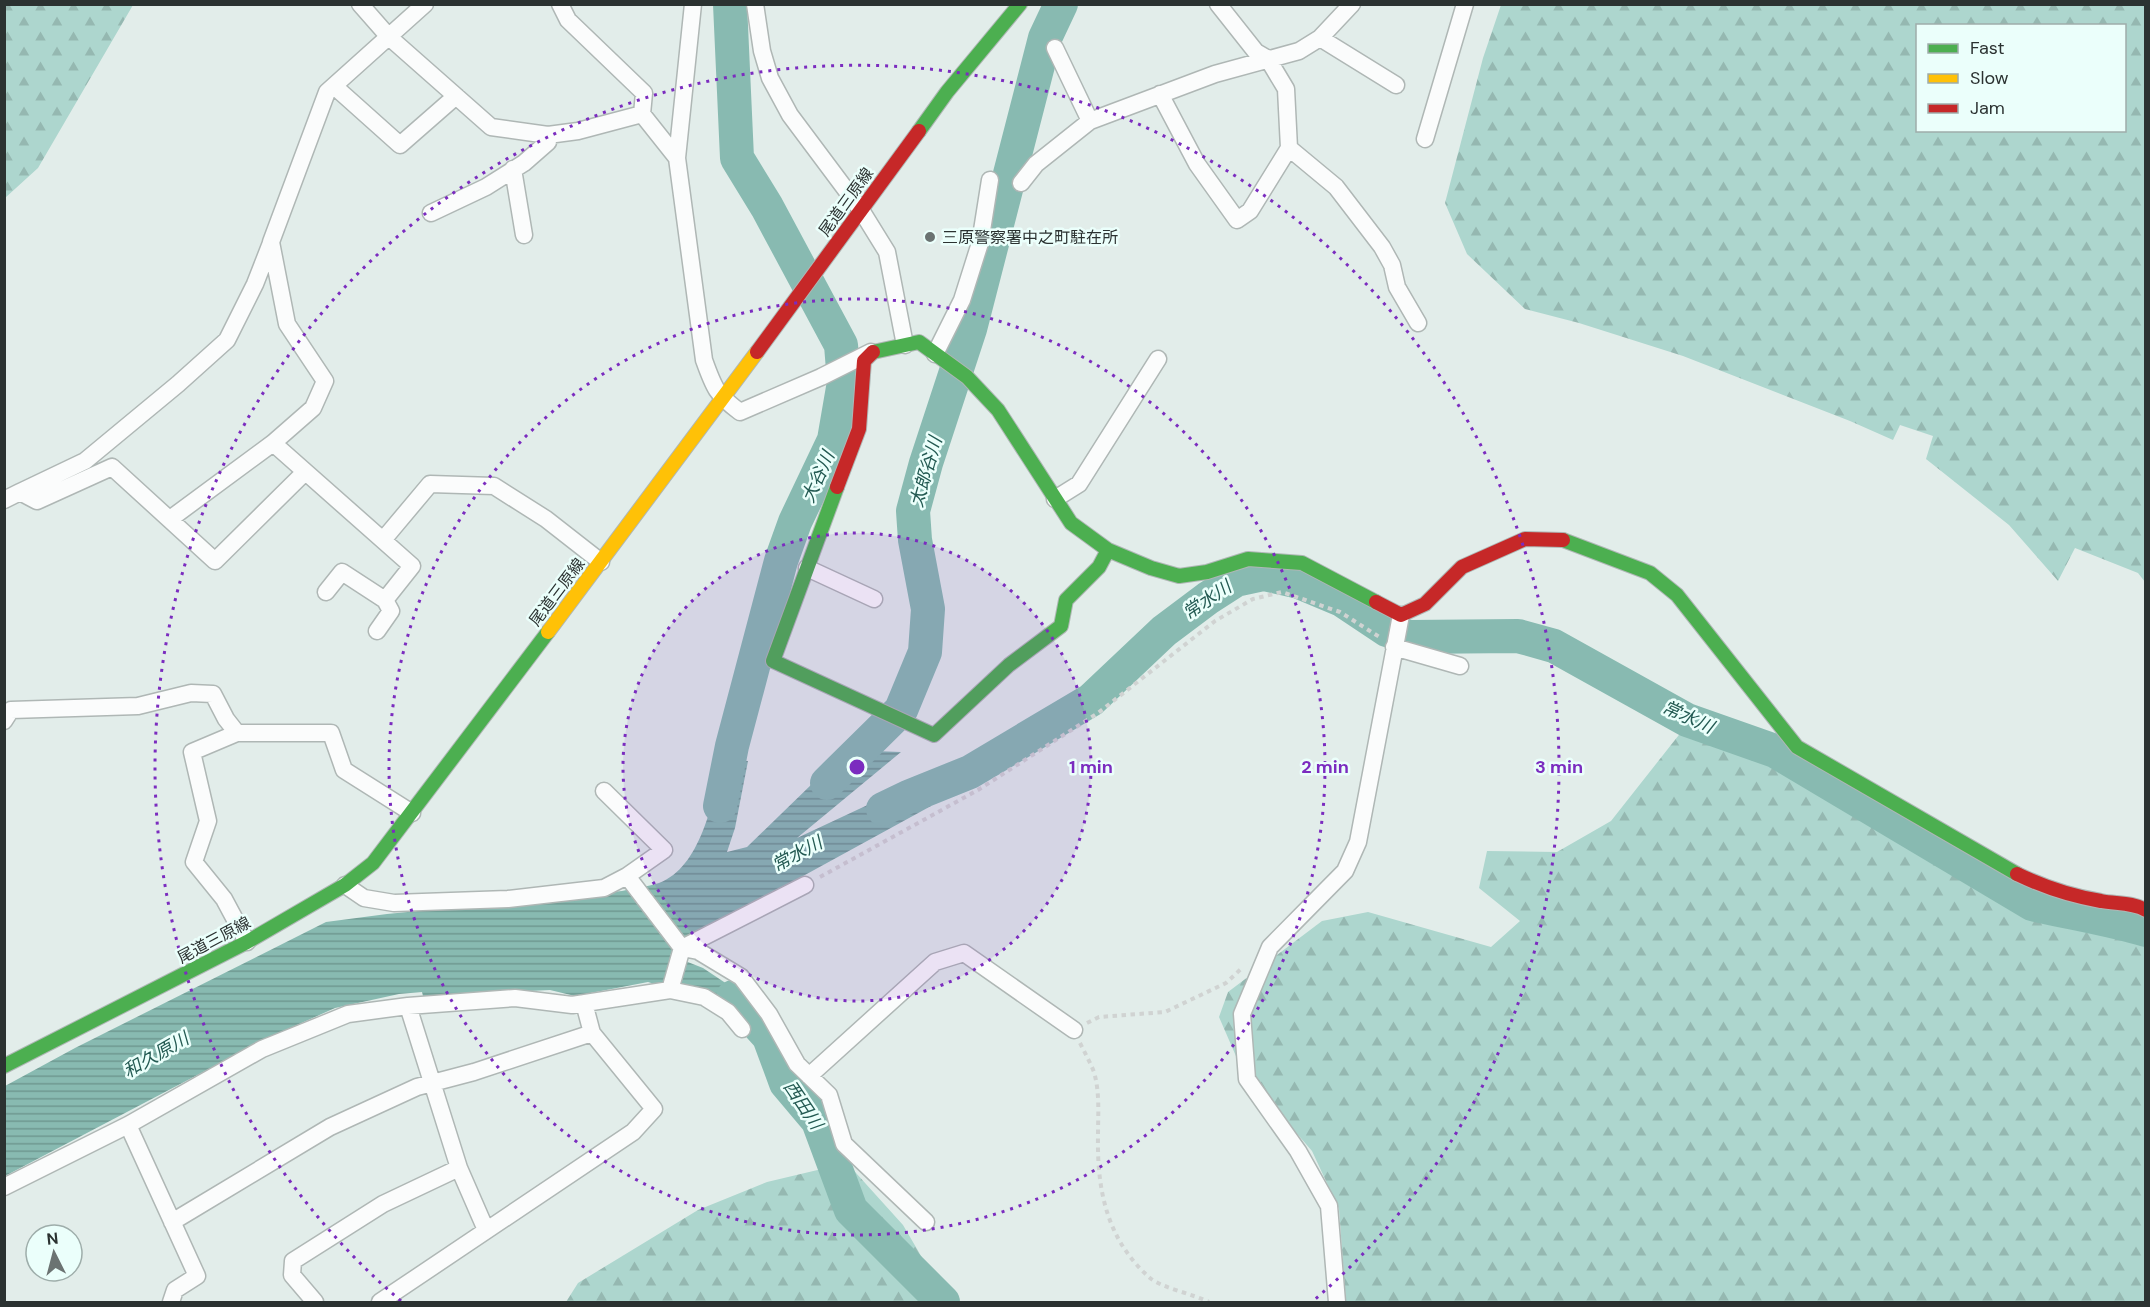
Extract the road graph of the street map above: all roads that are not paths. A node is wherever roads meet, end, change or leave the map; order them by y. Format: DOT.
graph roads {
  1 [pos="360,4"];
  2 [pos="425,4"];
  3 [pos="560,4"];
  4 [pos="693,4"];
  5 [pos="755,4"];
  6 [pos="1020,4"];
  7 [pos="1218,4"];
  8 [pos="1352,4"];
  9 [pos="1465,4"];
  10 [pos="388,37"];
  11 [pos="1320,38"];
  12 [pos="1055,48"];
  13 [pos="1268,59"];
  14 [pos="1396,85"];
  15 [pos="334,86"];
  16 [pos="1160,94"];
  17 [pos="456,96"];
  18 [pos="642,114"];
  19 [pos="1090,121"];
  20 [pos="548,135"];
  21 [pos="1425,140"];
  22 [pos="1289,148"];
  23 [pos="677,158"];
  24 [pos="513,170"];
  25 [pos="990,180"];
  26 [pos="1021,183"];
  27 [pos="861,210"];
  28 [pos="431,213"];
  29 [pos="524,235"];
  30 [pos="271,242"];
  31 [pos="1418,323"];
  32 [pos="905,345"];
  33 [pos="871,352"];
  34 [pos="940,358"];
  35 [pos="1158,360"];
  36 [pos="723,399"];
  37 [pos="273,443"];
  38 [pos="305,472"];
  39 [pos="20,492"];
  40 [pos="1055,499"];
  41 [pos="4,500"];
  42 [pos="170,519"];
  43 [pos="383,540"];
  44 [pos="1108,550"];
  45 [pos="601,562"];
  46 [pos="807,568"];
  47 [pos="326,592"];
  48 [pos="874,599"];
  49 [pos="385,600"];
  50 [pos="1401,615"];
  51 [pos="377,632"];
  52 [pos="1394,647"];
  53 [pos="1460,666"];
  54 [pos="4,721"];
  55 [pos="237,733"];
  56 [pos="604,791"];
  57 [pos="412,813"];
  58 [pos="627,876"];
  59 [pos="345,885"];
  60 [pos="805,885"];
  61 [pos="2145,910"];
  62 [pos="247,942"];
  63 [pos="682,948"];
  64 [pos="670,990"];
  65 [pos="584,1003"];
  66 [pos="408,1006"];
  67 [pos="742,1029"];
  68 [pos="1074,1030"];
  69 [pos="592,1033"];
  70 [pos="4,1066"];
  71 [pos="809,1076"];
  72 [pos="431,1083"];
  73 [pos="128,1125"];
  74 [pos="459,1168"];
  75 [pos="4,1187"];
  76 [pos="172,1222"];
  77 [pos="926,1222"];
  78 [pos="486,1230"];
  79 [pos="171,1302"];
  80 [pos="315,1302"];
  81 [pos="380,1302"];
  82 [pos="1337,1302"];
  1 -- 10 [label="street"];
  2 -- 10 [label="street"];
  3 -- 18 [label="street"];
  4 -- 23 [label="street"];
  5 -- 27 [label="street"];
  6 -- 27 [label="street, 尾道三原線"];
  7 -- 13 [label="street"];
  8 -- 11 [label="street"];
  9 -- 21 [label="street"];
  10 -- 15 [label="street"];
  10 -- 17 [label="street"];
  11 -- 13 [label="street"];
  11 -- 14 [label="street"];
  12 -- 19 [label="street"];
  13 -- 16 [label="street"];
  13 -- 22 [label="street"];
  15 -- 17 [label="street"];
  15 -- 30 [label="street"];
  16 -- 19 [label="street"];
  16 -- 22 [label="street"];
  17 -- 20 [label="street"];
  18 -- 20 [label="street"];
  18 -- 23 [label="street"];
  19 -- 26 [label="street"];
  20 -- 24 [label="street"];
  22 -- 31 [label="street"];
  23 -- 36 [label="street"];
  24 -- 28 [label="street"];
  24 -- 29 [label="street"];
  25 -- 34 [label="street"];
  27 -- 32 [label="street"];
  27 -- 36 [label="street, 尾道三原線"];
  30 -- 37 [label="street"];
  30 -- 39 [label="street"];
  32 -- 33 [label="street"];
  32 -- 34 [label="street"];
  33 -- 36 [label="street"];
  33 -- 46 [label="street"];
  34 -- 40 [label="street"];
  35 -- 40 [label="street"];
  36 -- 45 [label="street, 尾道三原線"];
  37 -- 38 [label="street"];
  37 -- 42 [label="street"];
  38 -- 42 [label="street"];
  38 -- 43 [label="street"];
  39 -- 41 [label="street"];
  39 -- 42 [label="street"];
  40 -- 44 [label="street"];
  43 -- 45 [label="street"];
  43 -- 49 [label="street"];
  44 -- 46 [label="street"];
  44 -- 50 [label="street"];
  45 -- 57 [label="street, 尾道三原線"];
  46 -- 48 [label="street"];
  47 -- 49 [label="street"];
  49 -- 51 [label="street"];
  50 -- 52 [label="street"];
  50 -- 61 [label="street"];
  52 -- 53 [label="street"];
  52 -- 82 [label="street"];
  54 -- 55 [label="street"];
  55 -- 57 [label="street"];
  55 -- 62 [label="street"];
  56 -- 58 [label="street"];
  57 -- 59 [label="street, 尾道三原線"];
  58 -- 59 [label="street"];
  58 -- 63 [label="street"];
  59 -- 62 [label="street, 尾道三原線"];
  60 -- 63 [label="street"];
  62 -- 70 [label="street, 尾道三原線"];
  63 -- 64 [label="street"];
  63 -- 71 [label="street"];
  64 -- 65 [label="street"];
  64 -- 67 [label="street"];
  65 -- 66 [label="street"];
  65 -- 69 [label="street"];
  66 -- 72 [label="street"];
  66 -- 73 [label="street"];
  68 -- 71 [label="street"];
  69 -- 72 [label="street"];
  69 -- 78 [label="street"];
  71 -- 77 [label="street"];
  72 -- 74 [label="street"];
  72 -- 76 [label="street"];
  73 -- 75 [label="street"];
  73 -- 76 [label="street"];
  74 -- 78 [label="street"];
  74 -- 80 [label="street"];
  76 -- 79 [label="street"];
  78 -- 81 [label="street"];
}
